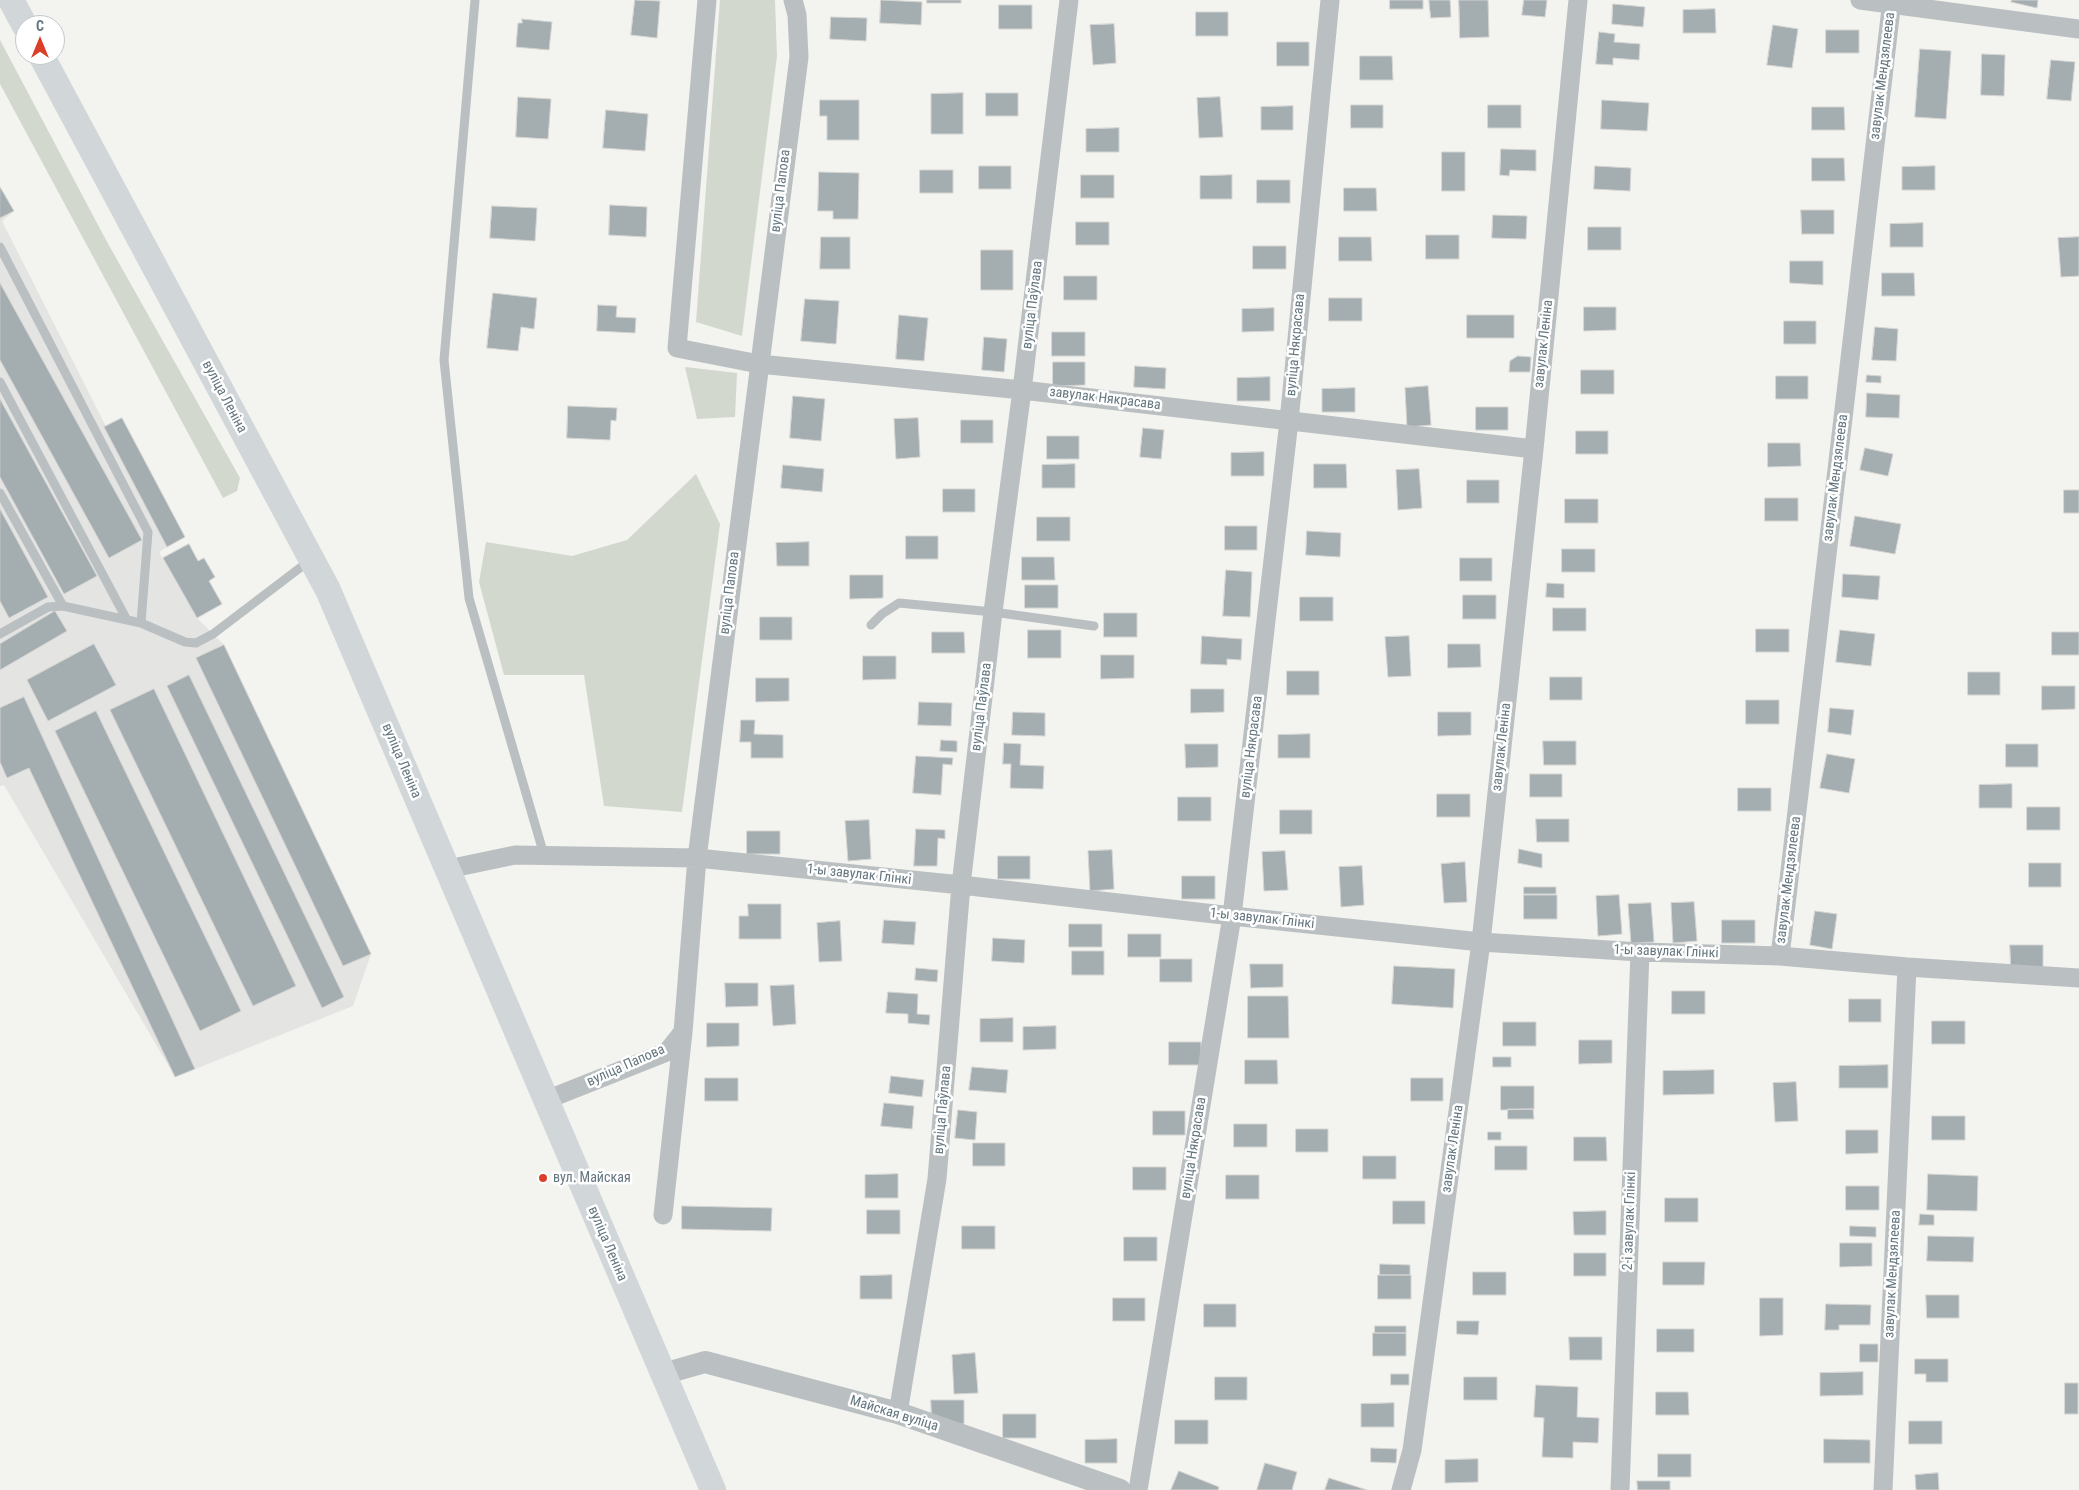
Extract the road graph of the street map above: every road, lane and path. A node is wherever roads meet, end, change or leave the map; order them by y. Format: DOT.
graph roads {
  1 [pos="11,0"];
  2 [pos="475,0"];
  3 [pos="707,0"];
  4 [pos="793,0"];
  5 [pos="1069,0"];
  6 [pos="1330,0"];
  7 [pos="1578,0"];
  8 [pos="1860,0"];
  9 [pos="1892,2"];
  10 [pos="19,15"];
  11 [pos="2079,29"];
  12 [pos="46,65"];
  13 [pos="0,247"];
  14 [pos="759,364"];
  15 [pos="0,382"];
  16 [pos="1022,390"];
  17 [pos="1289,421"];
  18 [pos="1534,449"];
  19 [pos="0,493"];
  20 [pos="311,560"];
  21 [pos="63,606"];
  22 [pos="993,612"];
  23 [pos="127,620"];
  24 [pos="141,623"];
  25 [pos="871,625"];
  26 [pos="1094,626"];
  27 [pos="0,634"];
  28 [pos="544,855"];
  29 [pos="697,858"];
  30 [pos="448,870"];
  31 [pos="961,885"];
  32 [pos="1232,916"];
  33 [pos="1481,942"];
  34 [pos="1640,952"];
  35 [pos="1780,956"];
  36 [pos="1907,967"];
  37 [pos="2079,978"];
  38 [pos="683,1032"];
  39 [pos="546,1100"];
  40 [pos="663,1215"];
  41 [pos="663,1374"];
  42 [pos="898,1413"];
  43 [pos="712,1490"];
  44 [pos="1120,1490"];
  45 [pos="1138,1490"];
  46 [pos="1401,1490"];
  47 [pos="1620,1490"];
  48 [pos="1883,1490"];
  1 -- 10 [label="main road"];
  2 -- 28 [label="lane"];
  3 -- 14 [label="street, завулак Някрасава"];
  4 -- 14 [label="street, вуліца Папова"];
  5 -- 16 [label="street, вуліца Паўлава"];
  6 -- 17 [label="street, вуліца Някрасава"];
  7 -- 18 [label="street, завулак Леніна"];
  8 -- 9 [label="street"];
  9 -- 11 [label="street"];
  9 -- 35 [label="street, завулак Мендзялеева"];
  12 -- 20 [label="main road, вуліца Леніна"];
  13 -- 24 [label="lane"];
  14 -- 16 [label="street, завулак Някрасава"];
  14 -- 29 [label="street, вуліца Папова"];
  15 -- 23 [label="lane"];
  16 -- 17 [label="street, завулак Някрасава"];
  16 -- 22 [label="street, вуліца Паўлава"];
  17 -- 18 [label="street, завулак Някрасава"];
  17 -- 32 [label="street, вуліца Някрасава"];
  18 -- 33 [label="street, завулак Леніна"];
  19 -- 21 [label="lane"];
  20 -- 24 [label="lane"];
  20 -- 30 [label="main road, вуліца Леніна"];
  21 -- 23 [label="lane"];
  21 -- 27 [label="lane"];
  22 -- 25 [label="lane"];
  22 -- 26 [label="lane"];
  22 -- 31 [label="street, вуліца Паўлава"];
  23 -- 24 [label="lane"];
  28 -- 29 [label="street, 1-ы завулак Глінкі"];
  28 -- 30 [label="street, 1-ы завулак Глінкі"];
  29 -- 31 [label="street, 1-ы завулак Глінкі"];
  29 -- 38 [label="street, вуліца Папова"];
  30 -- 39 [label="main road, вуліца Леніна"];
  31 -- 32 [label="street, 1-ы завулак Глінкі"];
  31 -- 42 [label="street, вуліца Паўлава"];
  32 -- 33 [label="street, 1-ы завулак Глінкі"];
  32 -- 45 [label="street, вуліца Някрасава"];
  33 -- 34 [label="street, 1-ы завулак Глінкі"];
  33 -- 46 [label="street, завулак Леніна"];
  34 -- 35 [label="street, 1-ы завулак Глінкі"];
  34 -- 47 [label="street, 2-і завулак Глінкі"];
  35 -- 36 [label="street, 1-ы завулак Глінкі"];
  36 -- 37 [label="street, 1-ы завулак Глінкі"];
  36 -- 48 [label="street, завулак Мендзялеева"];
  38 -- 39 [label="street, вуліца Папова"];
  38 -- 40 [label="street"];
  39 -- 41 [label="main road, вуліца Леніна"];
  41 -- 42 [label="street, Майская вуліца"];
  41 -- 43 [label="main road, вуліца Леніна"];
  42 -- 44 [label="street, Майская вуліца"];
}
